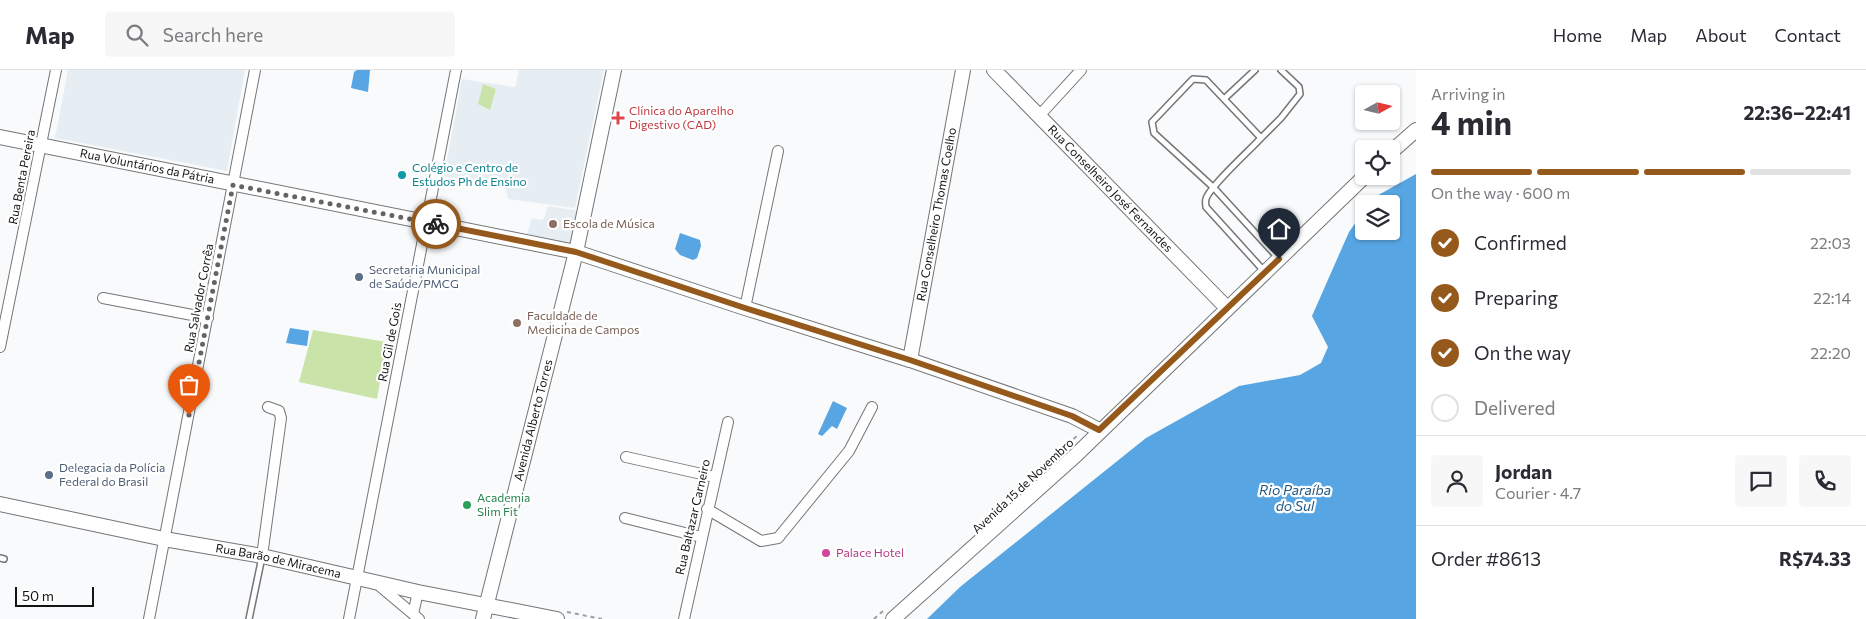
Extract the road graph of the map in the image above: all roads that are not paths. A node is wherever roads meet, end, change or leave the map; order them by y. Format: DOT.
graph roads {
  1 [pos="56,70"];
  2 [pos="255,70"];
  3 [pos="456,70"];
  4 [pos="614,70"];
  5 [pos="963,70"];
  6 [pos="994,70"];
  7 [pos="1082,70"];
  8 [pos="1255,70"];
  9 [pos="1281,70"];
  10 [pos="1224,99"];
  11 [pos="1038,117"];
  12 [pos="1416,130"];
  13 [pos="0,137"];
  14 [pos="1261,138"];
  15 [pos="1400,144"];
  16 [pos="41,146"];
  17 [pos="778,151"];
  18 [pos="233,185"];
  19 [pos="1356,185"];
  20 [pos="1214,188"];
  21 [pos="426,222"];
  22 [pos="576,252"];
  23 [pos="1279,259"];
  24 [pos="1265,273"];
  25 [pos="103,298"];
  26 [pos="745,308"];
  27 [pos="1228,308"];
  28 [pos="208,318"];
  29 [pos="0,347"];
  30 [pos="910,360"];
  31 [pos="268,407"];
  32 [pos="872,407"];
  33 [pos="728,422"];
  34 [pos="1094,428"];
  35 [pos="626,457"];
  36 [pos="715,477"];
  37 [pos="0,504"];
  38 [pos="707,509"];
  39 [pos="625,518"];
  40 [pos="701,537"];
  41 [pos="164,539"];
  42 [pos="262,556"];
  43 [pos="357,578"];
  44 [pos="375,582"];
  45 [pos="418,592"];
  46 [pos="485,613"];
  47 [pos="890,613"];
  48 [pos="416,616"];
  49 [pos="149,619"];
  50 [pos="249,619"];
  51 [pos="349,619"];
  52 [pos="557,619"];
  53 [pos="684,619"];
  1 -- 16 [label="street, Rua Benta Pereira"];
  2 -- 18 [label="street, Rua Salvador Corrêa"];
  3 -- 21 [label="street, Rua Gil de Gois"];
  4 -- 22 [label="main road, Avenida Alberto Torres"];
  5 -- 30 [label="main road, Rua Conselheiro Thomas Coelho"];
  6 -- 11 [label="main road, Rua Conselheiro José Fernandes"];
  7 -- 11 [label="street"];
  8 -- 10 [label="lane"];
  9 -- 14 [label="lane"];
  10 -- 14 [label="lane"];
  10 -- 20 [label="lane"];
  11 -- 27 [label="main road, Rua Conselheiro José Fernandes"];
  12 -- 15 [label="main road"];
  13 -- 16 [label="main road, Rua Voluntários da Pátria"];
  14 -- 20 [label="lane"];
  16 -- 18 [label="main road, Rua Voluntários da Pátria"];
  16 -- 29 [label="street, Rua Benta Pereira"];
  17 -- 26 [label="street"];
  18 -- 21 [label="main road, Rua Voluntários da Pátria"];
  18 -- 28 [label="street, Rua Salvador Corrêa"];
  19 -- 23 [label="main road, Avenida 15 de Novembro"];
  20 -- 23 [label="lane"];
  20 -- 24 [label="lane"];
  21 -- 22 [label="main road, Rua Voluntários da Pátria"];
  21 -- 43 [label="street, Rua Gil de Gois"];
  22 -- 26 [label="main road, Rua Voluntários da Pátria"];
  22 -- 46 [label="main road, Avenida Alberto Torres"];
  23 -- 24 [label="main road, Avenida 15 de Novembro"];
  24 -- 27 [label="main road, Avenida 15 de Novembro"];
  25 -- 28 [label="street"];
  26 -- 30 [label="main road, Rua Voluntários da Pátria"];
  27 -- 34 [label="main road, Avenida 15 de Novembro"];
  28 -- 41 [label="street, Rua Salvador Corrêa"];
  30 -- 34 [label="main road, Rua Voluntários da Pátria"];
  31 -- 42 [label="street"];
  32 -- 38 [label="street"];
  33 -- 36 [label="street, Rua Baltazar Carneiro"];
  34 -- 47 [label="main road, Avenida 15 de Novembro"];
  35 -- 36 [label="street"];
  36 -- 38 [label="street, Rua Baltazar Carneiro"];
  37 -- 41 [label="main road, Rua Barão de Miracema"];
  38 -- 40 [label="street, Rua Baltazar Carneiro"];
  39 -- 40 [label="street"];
  40 -- 53 [label="street, Rua Baltazar Carneiro"];
  41 -- 42 [label="main road, Rua Barão de Miracema"];
  41 -- 49 [label="street, Rua Salvador Corrêa"];
  42 -- 43 [label="main road, Rua Barão de Miracema"];
  42 -- 50 [label="lane"];
  43 -- 44 [label="main road, Rua Barão de Miracema"];
  43 -- 51 [label="street, Rua Gil de Gois"];
  44 -- 45 [label="main road, Rua Barão de Miracema"];
  44 -- 48 [label="street"];
  45 -- 46 [label="main road, Rua Barão de Miracema"];
  45 -- 48 [label="street"];
  46 -- 52 [label="main road, Rua Barão de Miracema"];
}
